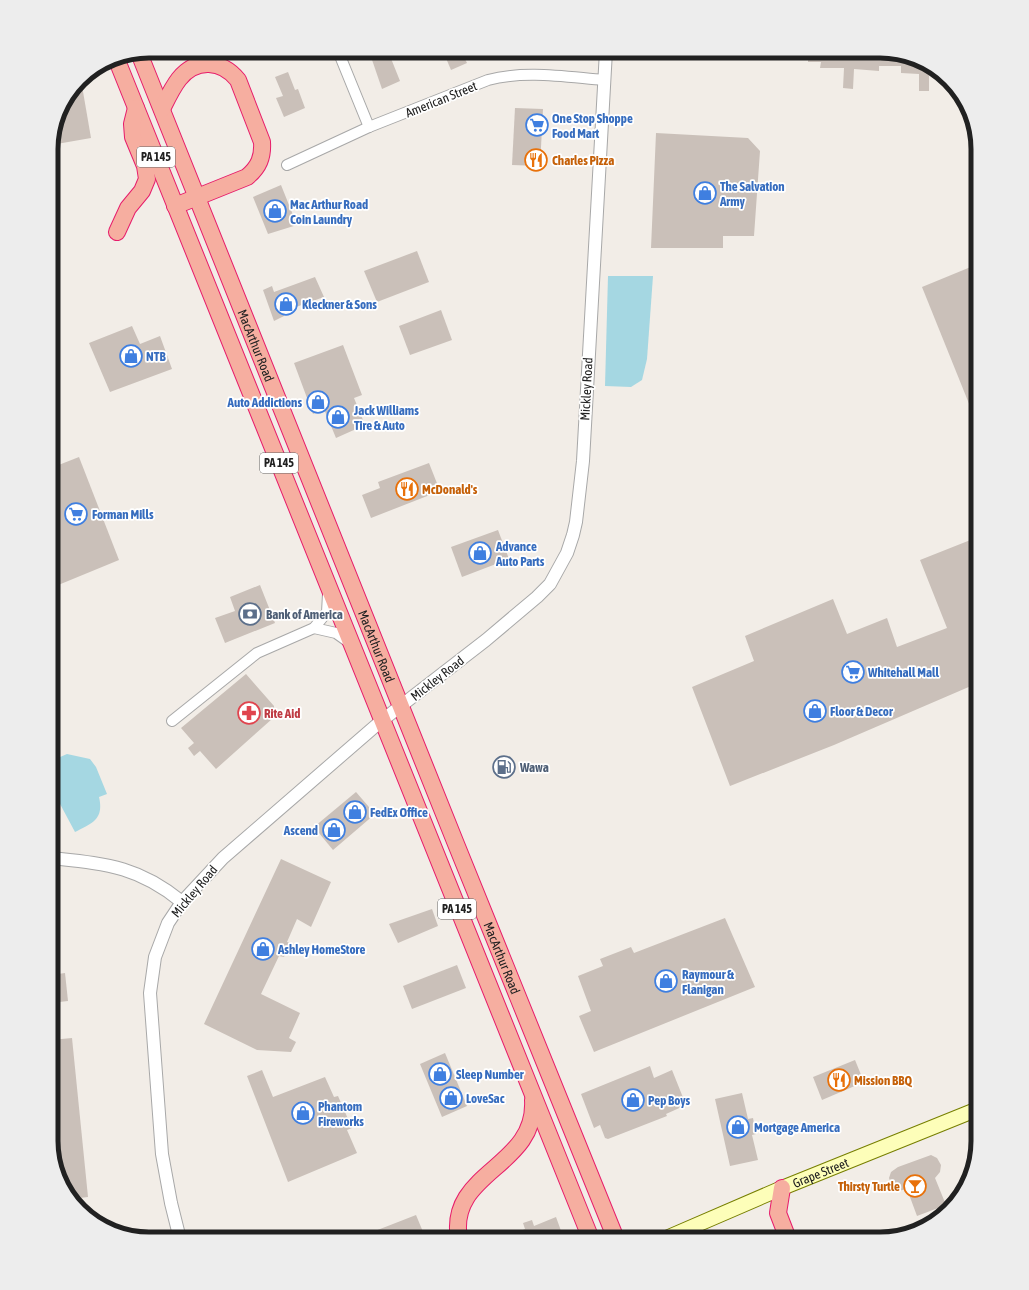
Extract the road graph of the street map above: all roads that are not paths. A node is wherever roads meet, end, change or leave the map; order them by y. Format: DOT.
graph roads {
  1 [pos="341,58"];
  2 [pos="606,58"];
  3 [pos="141,59"];
  4 [pos="118,64"];
  5 [pos="604,80"];
  6 [pos="136,108"];
  7 [pos="162,109"];
  8 [pos="370,127"];
  9 [pos="287,165"];
  10 [pos="197,197"];
  11 [pos="175,206"];
  12 [pos="117,232"];
  13 [pos="328,586"];
  14 [pos="314,628"];
  15 [pos="352,645"];
  16 [pos="401,705"];
  17 [pos="382,720"];
  18 [pos="172,721"];
  19 [pos="58,859"];
  20 [pos="182,902"];
  21 [pos="533,1096"];
  22 [pos="971,1112"];
  23 [pos="782,1188"];
  24 [pos="178,1232"];
  25 [pos="458,1232"];
  26 [pos="588,1232"];
  27 [pos="613,1232"];
  28 [pos="680,1232"];
  29 [pos="785,1232"];
  1 -- 8 [label="street"];
  2 -- 5 [label="street, Mickley Road"];
  3 -- 7 [label="highway, MacArthur Road / PA 145"];
  4 -- 6 [label="highway, MacArthur Road / PA 145"];
  5 -- 8 [label="street, American Street"];
  5 -- 16 [label="street, Mickley Road"];
  6 -- 11 [label="highway, MacArthur Road / PA 145"];
  6 -- 12 [label="highway"];
  7 -- 10 [label="highway, MacArthur Road / PA 145"];
  7 -- 10 [label="highway"];
  8 -- 9 [label="street, American Street"];
  10 -- 11 [label="highway"];
  10 -- 16 [label="highway, MacArthur Road / PA 145"];
  11 -- 13 [label="highway, MacArthur Road / PA 145"];
  13 -- 14 [label="street"];
  13 -- 15 [label="highway, MacArthur Road / PA 145"];
  14 -- 15 [label="street"];
  14 -- 18 [label="street"];
  15 -- 17 [label="highway, MacArthur Road / PA 145"];
  16 -- 17 [label="street, Mickley Road"];
  16 -- 27 [label="highway, MacArthur Road / PA 145"];
  17 -- 20 [label="street, Mickley Road"];
  17 -- 21 [label="highway, MacArthur Road / PA 145"];
  19 -- 20 [label="street"];
  20 -- 24 [label="street, Mickley Road"];
  21 -- 25 [label="highway"];
  21 -- 26 [label="highway, MacArthur Road / PA 145"];
  22 -- 23 [label="main road, Grape Street"];
  23 -- 28 [label="main road, Grape Street"];
  23 -- 29 [label="highway"];
}
